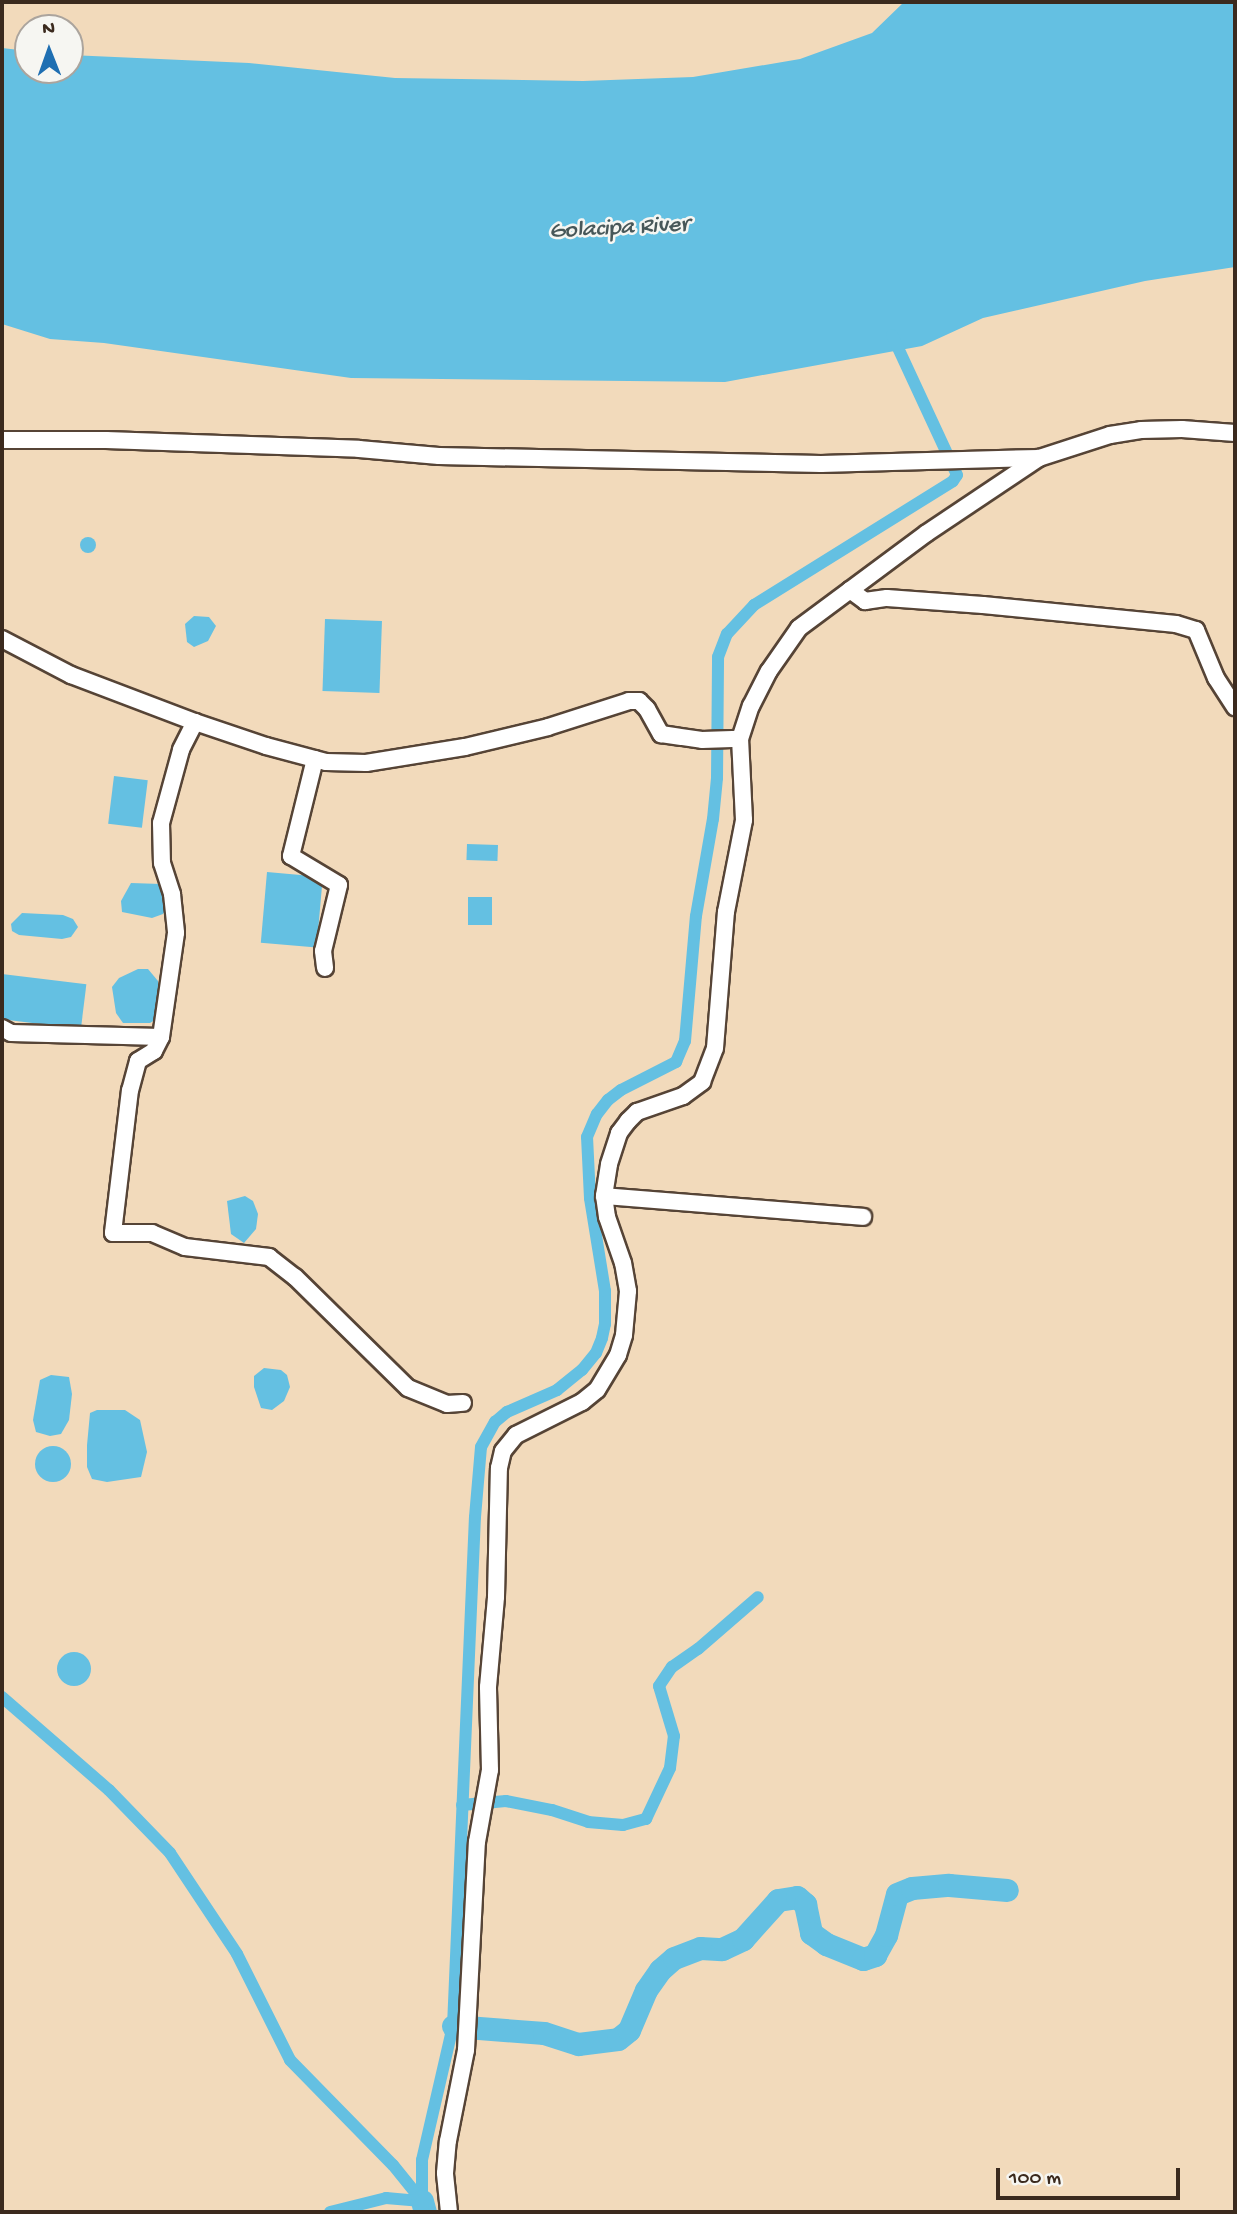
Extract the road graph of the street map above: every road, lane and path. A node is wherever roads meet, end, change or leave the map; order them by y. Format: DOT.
graph roads {
  1 [pos="1235,433"];
  2 [pos="2,440"];
  3 [pos="1039,458"];
  4 [pos="850,590"];
  5 [pos="2,639"];
  6 [pos="1235,708"];
  7 [pos="195,722"];
  8 [pos="740,739"];
  9 [pos="315,759"];
  10 [pos="325,968"];
  11 [pos="2,1028"];
  12 [pos="161,1037"];
  13 [pos="604,1196"];
  14 [pos="863,1217"];
  15 [pos="463,1403"];
  16 [pos="449,2212"];
  1 -- 3 [label="street"];
  2 -- 3 [label="street"];
  3 -- 4 [label="street"];
  4 -- 6 [label="street"];
  4 -- 8 [label="street"];
  5 -- 7 [label="street"];
  7 -- 9 [label="street"];
  7 -- 12 [label="street"];
  8 -- 9 [label="street"];
  8 -- 13 [label="street"];
  9 -- 10 [label="street"];
  11 -- 12 [label="street"];
  12 -- 15 [label="street"];
  13 -- 14 [label="street"];
  13 -- 16 [label="street"];
}
